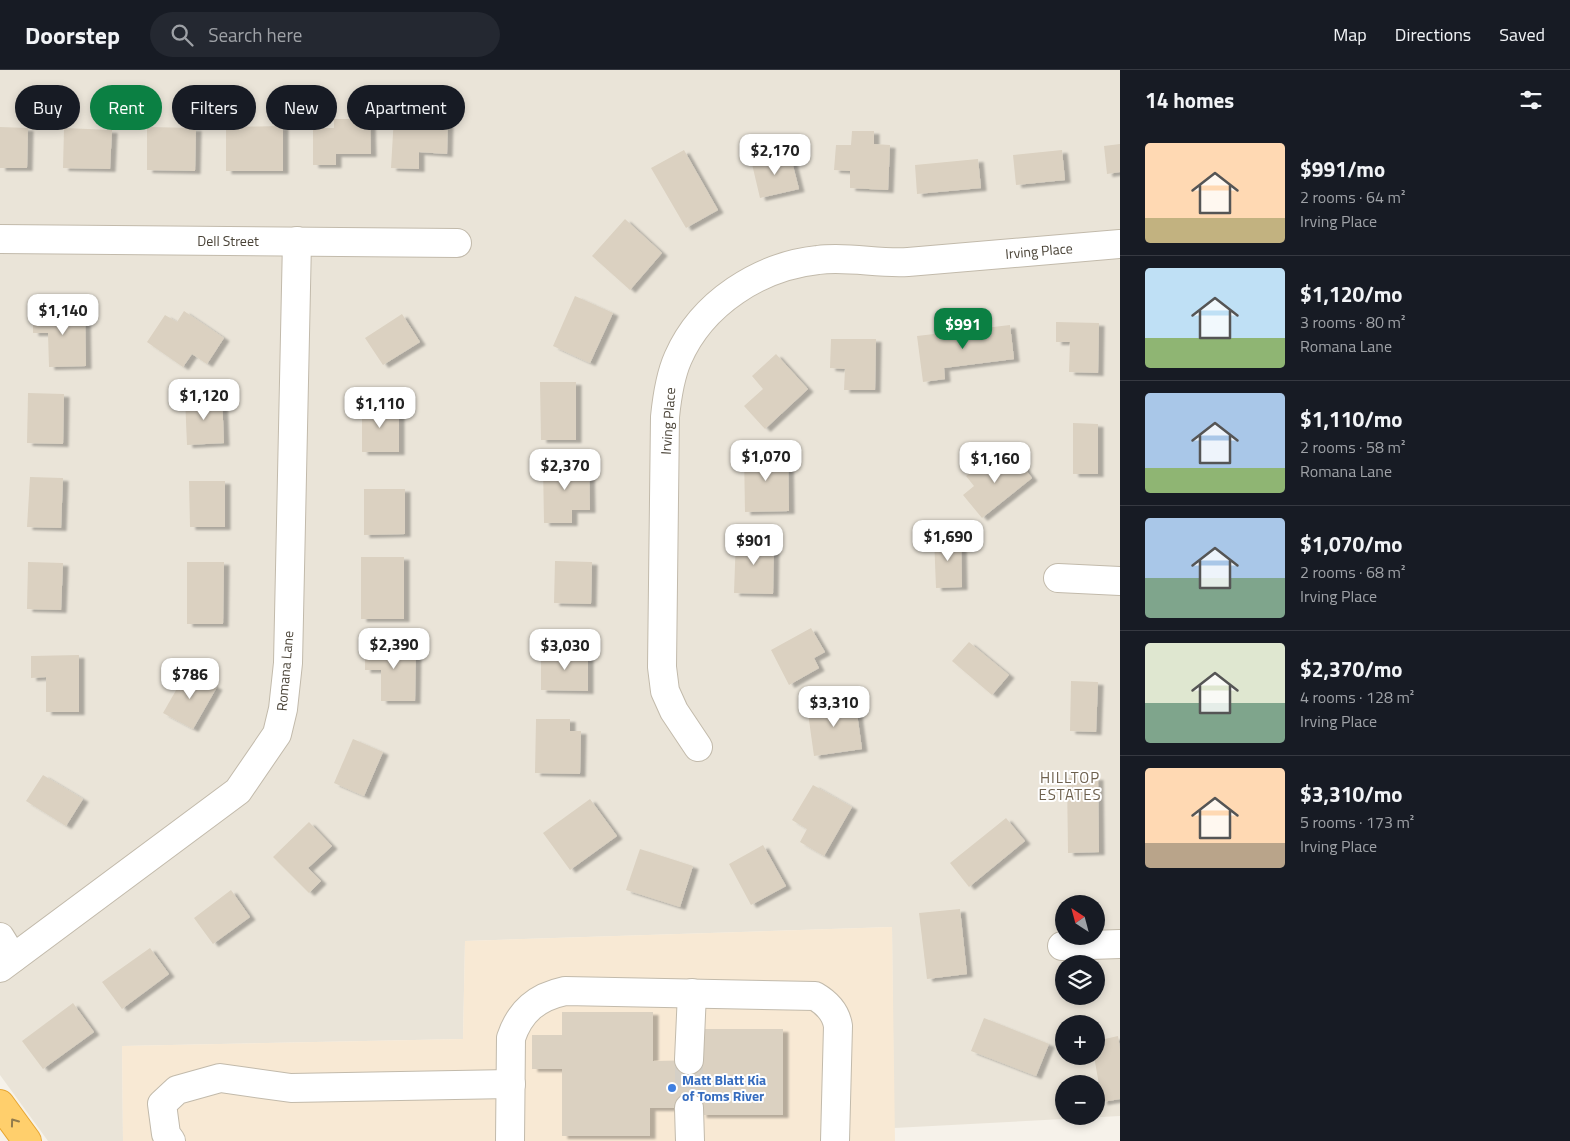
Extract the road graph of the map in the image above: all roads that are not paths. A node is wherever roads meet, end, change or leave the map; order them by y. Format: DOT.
graph roads {
  1 [pos="0,239"];
  2 [pos="298,241"];
  3 [pos="457,243"];
  4 [pos="1120,244"];
  5 [pos="1058,578"];
  6 [pos="1120,581"];
  7 [pos="698,747"];
  8 [pos="1120,944"];
  9 [pos="1062,946"];
  10 [pos="4,954"];
  11 [pos="692,994"];
  12 [pos="688,1060"];
  13 [pos="511,1084"];
  14 [pos="0,1104"];
  15 [pos="689,1108"];
  16 [pos="27,1141"];
  17 [pos="171,1141"];
  18 [pos="510,1141"];
  19 [pos="690,1141"];
  20 [pos="835,1141"];
  1 -- 2 [label="street, Dell Street"];
  2 -- 3 [label="street, Dell Street"];
  2 -- 10 [label="street, Romana Lane"];
  4 -- 7 [label="street, Irving Place"];
  5 -- 6 [label="street"];
  8 -- 9 [label="street"];
  11 -- 12 [label="street"];
  11 -- 13 [label="street"];
  11 -- 20 [label="street"];
  13 -- 17 [label="street"];
  13 -- 18 [label="street"];
  16 -- 14 [label="highway, one-way"];
  15 -- 19 [label="street"];
}
